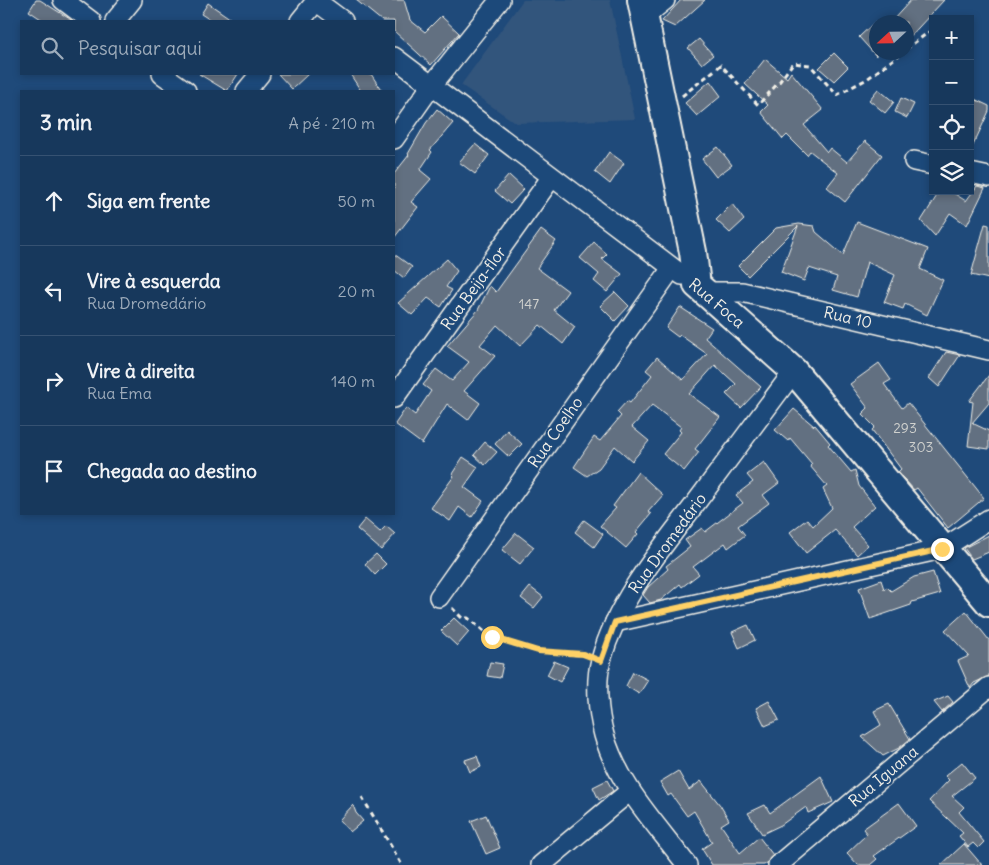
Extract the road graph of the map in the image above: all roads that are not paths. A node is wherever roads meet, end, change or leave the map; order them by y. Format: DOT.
graph roads {
  1 [pos="63,0"];
  2 [pos="132,0"];
  3 [pos="500,0"];
  4 [pos="665,0"];
  5 [pos="316,1"];
  6 [pos="642,9"];
  7 [pos="90,20"];
  8 [pos="116,20"];
  9 [pos="301,20"];
  10 [pos="342,20"];
  11 [pos="395,59"];
  12 [pos="163,75"];
  13 [pos="259,75"];
  14 [pos="432,85"];
  15 [pos="185,90"];
  16 [pos="247,90"];
  17 [pos="395,137"];
  18 [pos="914,161"];
  19 [pos="929,164"];
  20 [pos="974,174"];
  21 [pos="989,177"];
  22 [pos="551,178"];
  23 [pos="672,268"];
  24 [pos="702,289"];
  25 [pos="989,350"];
  26 [pos="794,371"];
  27 [pos="395,397"];
  28 [pos="989,519"];
  29 [pos="942,549"];
  30 [pos="446,599"];
  31 [pos="989,603"];
  32 [pos="615,622"];
  33 [pos="989,687"];
  34 [pos="630,790"];
  35 [pos="540,865"];
  36 [pos="688,865"];
  37 [pos="778,865"];
  1 -- 7 [label="street"];
  2 -- 8 [label="street"];
  3 -- 14 [label="street"];
  4 -- 6 [label="street"];
  5 -- 9 [label="street"];
  5 -- 10 [label="street"];
  6 -- 24 [label="street"];
  11 -- 14 [label="street, Rua Foca"];
  12 -- 15 [label="street"];
  13 -- 16 [label="street"];
  14 -- 17 [label="street"];
  14 -- 22 [label="street, Rua Foca"];
  18 -- 19 [label="street"];
  20 -- 21 [label="street"];
  22 -- 23 [label="street, Rua Foca"];
  22 -- 27 [label="street, Rua Beija-flor"];
  23 -- 24 [label="street, Rua Foca"];
  23 -- 30 [label="street, Rua Coelho"];
  24 -- 25 [label="street, Rua 10"];
  24 -- 26 [label="street, Rua Foca"];
  26 -- 29 [label="street, Rua Foca"];
  26 -- 32 [label="street, Rua Dromedário"];
  28 -- 29 [label="street"];
  29 -- 31 [label="street, Rua Foca"];
  29 -- 32 [label="street"];
  32 -- 34 [label="street, Rua Dromedário"];
  33 -- 37 [label="street, Rua Iguana"];
  34 -- 35 [label="street"];
  34 -- 36 [label="street, Rua Dromedário"];
}
